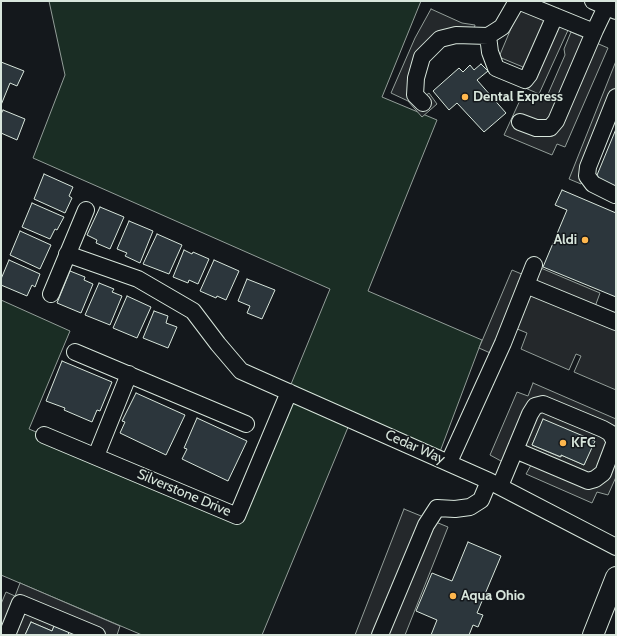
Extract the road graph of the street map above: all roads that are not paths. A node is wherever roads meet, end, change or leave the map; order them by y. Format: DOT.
graph roads {
  1 [pos="517,1"];
  2 [pos="605,6"];
  3 [pos="555,16"];
  4 [pos="595,30"];
  5 [pos="488,36"];
  6 [pos="616,97"];
  7 [pos="423,103"];
  8 [pos="520,122"];
  9 [pos="615,195"];
  10 [pos="86,210"];
  11 [pos="67,254"];
  12 [pos="534,265"];
  13 [pos="526,285"];
  14 [pos="51,294"];
  15 [pos="616,322"];
  16 [pos="75,352"];
  17 [pos="129,374"];
  18 [pos="289,392"];
  19 [pos="246,424"];
  20 [pos="44,435"];
  21 [pos="515,450"];
  22 [pos="96,456"];
  23 [pos="449,462"];
  24 [pos="495,483"];
  25 [pos="616,547"];
  26 [pos="616,577"];
  27 [pos="7,635"];
  28 [pos="96,635"];
  29 [pos="380,635"];
  30 [pos="593,635"];
  1 -- 3 [label="street"];
  1 -- 5 [label="street"];
  2 -- 4 [label="street"];
  3 -- 4 [label="street"];
  3 -- 5 [label="street"];
  4 -- 8 [label="street"];
  5 -- 7 [label="street"];
  6 -- 9 [label="street"];
  10 -- 11 [label="street"];
  11 -- 14 [label="street"];
  11 -- 18 [label="street, Cedar Way"];
  12 -- 13 [label="street"];
  13 -- 15 [label="street"];
  13 -- 23 [label="street"];
  16 -- 17 [label="street"];
  17 -- 19 [label="street"];
  17 -- 22 [label="street"];
  18 -- 22 [label="street, Silverstone Drive"];
  18 -- 23 [label="street, Cedar Way"];
  20 -- 22 [label="street, Silverstone Drive"];
  21 -- 21 [label="street"];
  21 -- 24 [label="street"];
  23 -- 24 [label="street, Cedar Way"];
  24 -- 25 [label="street, Cedar Way"];
  24 -- 29 [label="street"];
  26 -- 30 [label="main road"];
  27 -- 28 [label="street"];
}
